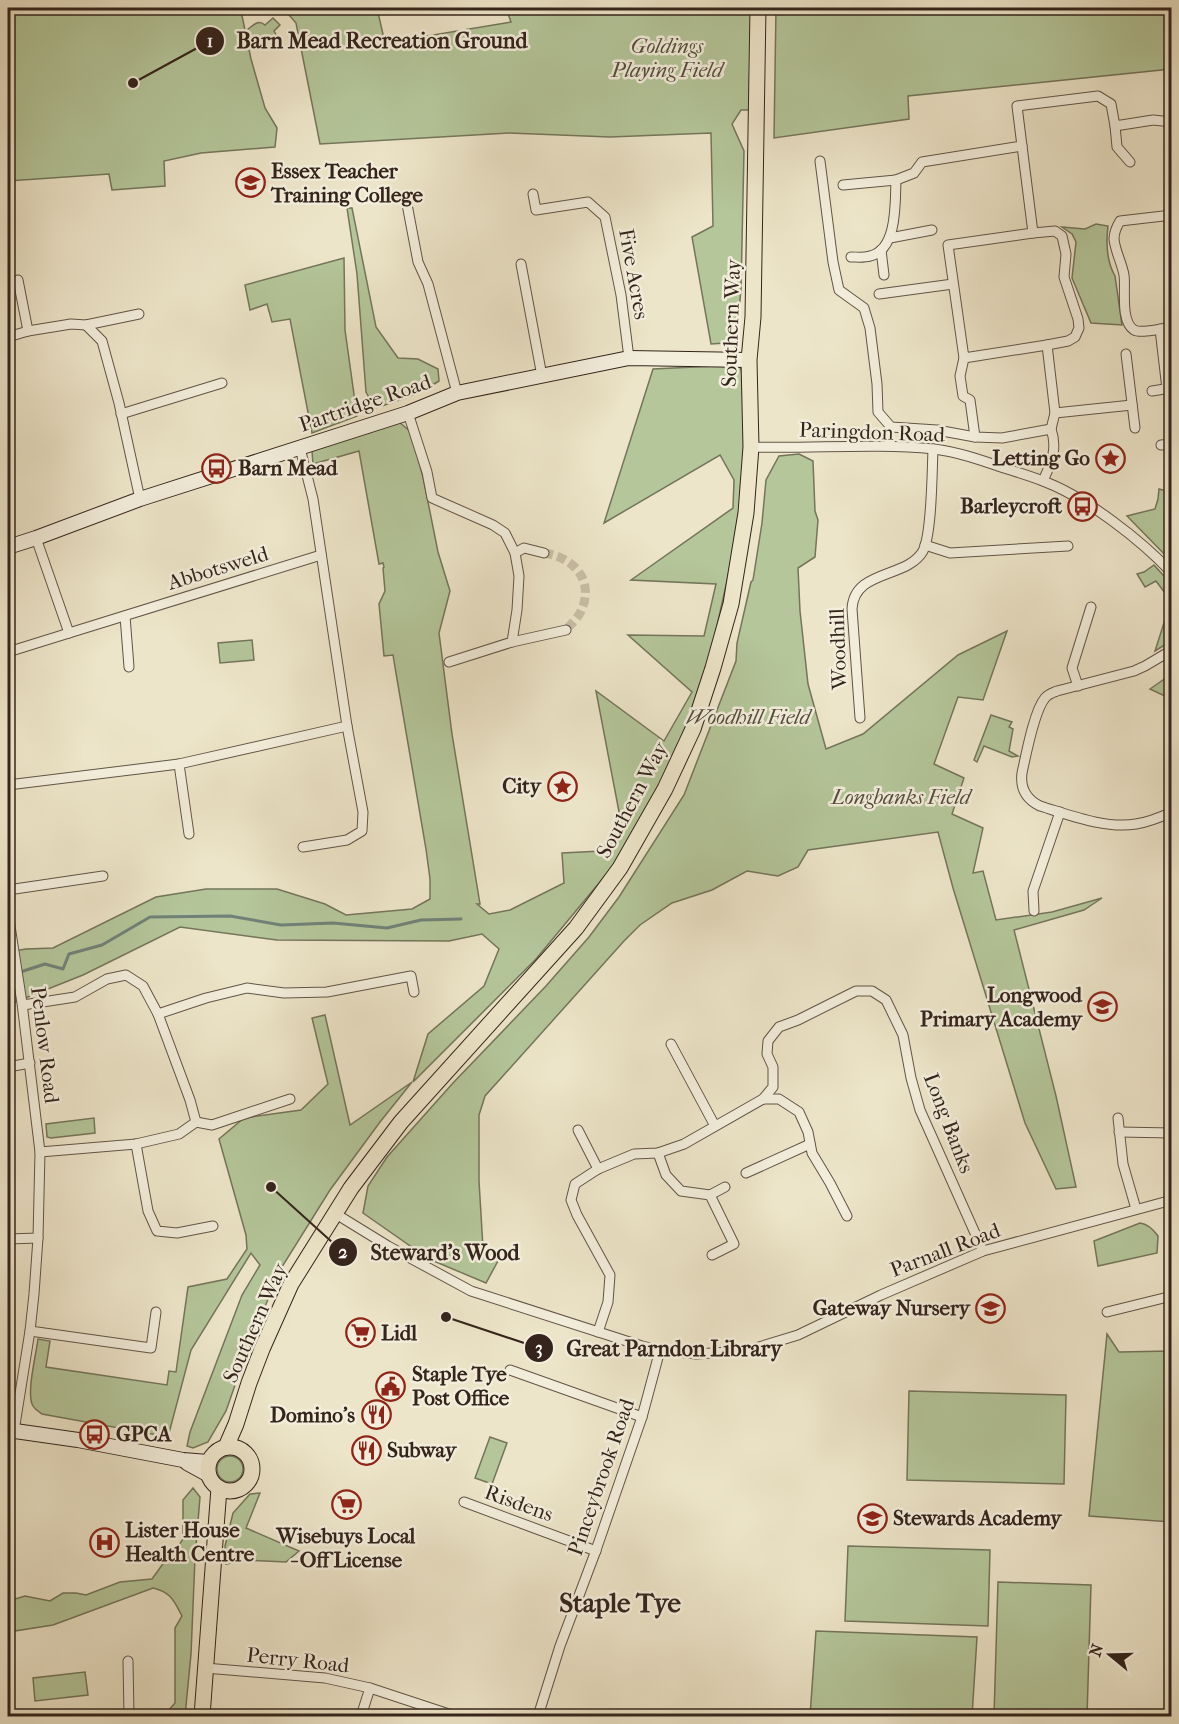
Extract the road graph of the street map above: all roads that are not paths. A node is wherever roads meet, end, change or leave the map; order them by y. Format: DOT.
graph roads {
  1 [pos="758,8"];
  2 [pos="1172,122"];
  3 [pos="1115,126"];
  4 [pos="1022,146"];
  5 [pos="820,161"];
  6 [pos="1130,162"];
  7 [pos="896,180"];
  8 [pos="843,185"];
  9 [pos="533,194"];
  10 [pos="406,199"];
  11 [pos="1172,215"];
  12 [pos="932,230"];
  13 [pos="1033,233"];
  14 [pos="890,238"];
  15 [pos="881,250"];
  16 [pos="851,257"];
  17 [pos="521,264"];
  18 [pos="884,276"];
  19 [pos="18,280"];
  20 [pos="953,284"];
  21 [pos="879,294"];
  22 [pos="139,314"];
  23 [pos="86,325"];
  24 [pos="1172,327"];
  25 [pos="1160,329"];
  26 [pos="28,331"];
  27 [pos="8,337"];
  28 [pos="1047,345"];
  29 [pos="1126,354"];
  30 [pos="629,358"];
  31 [pos="964,358"];
  32 [pos="749,360"];
  33 [pos="542,376"];
  34 [pos="222,383"];
  35 [pos="1169,389"];
  36 [pos="1152,391"];
  37 [pos="457,393"];
  38 [pos="1132,405"];
  39 [pos="408,413"];
  40 [pos="1055,413"];
  41 [pos="121,414"];
  42 [pos="1135,428"];
  43 [pos="1051,429"];
  44 [pos="975,437"];
  45 [pos="1172,444"];
  46 [pos="1161,445"];
  47 [pos="751,447"];
  48 [pos="300,448"];
  49 [pos="933,449"];
  50 [pos="1043,481"];
  51 [pos="140,499"];
  52 [pos="36,538"];
  53 [pos="926,545"];
  54 [pos="1068,546"];
  55 [pos="8,547"];
  56 [pos="515,553"];
  57 [pos="544,553"];
  58 [pos="321,555"];
  59 [pos="1172,573"];
  60 [pos="1092,607"];
  61 [pos="125,616"];
  62 [pos="566,630"];
  63 [pos="69,633"];
  64 [pos="512,642"];
  65 [pos="1172,650"];
  66 [pos="8,652"];
  67 [pos="449,662"];
  68 [pos="129,667"];
  69 [pos="1077,686"];
  70 [pos="860,718"];
  71 [pos="347,726"];
  72 [pos="179,764"];
  73 [pos="8,785"];
  74 [pos="1060,812"];
  75 [pos="1172,812"];
  76 [pos="189,834"];
  77 [pos="303,847"];
  78 [pos="103,876"];
  79 [pos="8,890"];
  80 [pos="1034,910"];
  81 [pos="8,913"];
  82 [pos="414,992"];
  83 [pos="23,1005"];
  84 [pos="158,1014"];
  85 [pos="671,1044"];
  86 [pos="30,1063"];
  87 [pos="8,1067"];
  88 [pos="290,1099"];
  89 [pos="763,1099"];
  90 [pos="1118,1118"];
  91 [pos="196,1122"];
  92 [pos="715,1126"];
  93 [pos="578,1130"];
  94 [pos="1119,1132"];
  95 [pos="1172,1133"];
  96 [pos="136,1144"];
  97 [pos="810,1144"];
  98 [pos="40,1152"];
  99 [pos="658,1153"];
  100 [pos="598,1169"];
  101 [pos="746,1173"];
  102 [pos="725,1187"];
  103 [pos="710,1195"];
  104 [pos="1172,1200"];
  105 [pos="1136,1209"];
  106 [pos="336,1214"];
  107 [pos="847,1216"];
  108 [pos="213,1226"];
  109 [pos="38,1238"];
  110 [pos="8,1239"];
  111 [pos="983,1251"];
  112 [pos="712,1255"];
  113 [pos="1172,1296"];
  114 [pos="156,1312"];
  115 [pos="1107,1312"];
  116 [pos="30,1331"];
  117 [pos="598,1332"];
  118 [pos="660,1350"];
  119 [pos="510,1370"];
  120 [pos="642,1418"];
  121 [pos="11,1431"];
  122 [pos="233,1448"];
  123 [pos="208,1469"];
  124 [pos="243,1487"];
  125 [pos="219,1488"];
  126 [pos="464,1502"];
  127 [pos="218,1511"];
  128 [pos="596,1551"];
  129 [pos="128,1661"];
  130 [pos="205,1668"];
  131 [pos="370,1688"];
  132 [pos="129,1716"];
  133 [pos="202,1716"];
  134 [pos="361,1716"];
  135 [pos="455,1716"];
  136 [pos="538,1716"];
  1 -- 32 [label="main road, Southern Way"];
  2 -- 3 [label="street"];
  3 -- 4 [label="street"];
  3 -- 6 [label="street"];
  4 -- 7 [label="street"];
  4 -- 13 [label="street"];
  5 -- 44 [label="street"];
  7 -- 8 [label="street"];
  7 -- 14 [label="street"];
  9 -- 30 [label="street, Five Acres"];
  10 -- 37 [label="street"];
  11 -- 25 [label="street"];
  12 -- 14 [label="street"];
  13 -- 20 [label="street"];
  13 -- 28 [label="street"];
  14 -- 15 [label="street"];
  15 -- 16 [label="street"];
  15 -- 18 [label="street"];
  17 -- 33 [label="street"];
  19 -- 26 [label="street"];
  20 -- 21 [label="street"];
  20 -- 31 [label="street"];
  22 -- 23 [label="street"];
  23 -- 26 [label="street"];
  23 -- 41 [label="street"];
  24 -- 25 [label="street"];
  25 -- 35 [label="street"];
  26 -- 27 [label="street"];
  28 -- 31 [label="street"];
  28 -- 40 [label="street"];
  29 -- 38 [label="street"];
  30 -- 32 [label="street, Partridge Road"];
  30 -- 33 [label="street, Partridge Road"];
  31 -- 44 [label="street"];
  32 -- 47 [label="main road, Southern Way"];
  33 -- 37 [label="street, Partridge Road"];
  34 -- 41 [label="street"];
  35 -- 36 [label="street"];
  37 -- 39 [label="street, Partridge Road"];
  38 -- 40 [label="street"];
  38 -- 42 [label="street"];
  39 -- 48 [label="street, Partridge Road"];
  39 -- 56 [label="street"];
  40 -- 43 [label="street"];
  41 -- 51 [label="street"];
  43 -- 44 [label="street"];
  43 -- 50 [label="street"];
  45 -- 46 [label="street"];
  47 -- 49 [label="street, Paringdon Road"];
  47 -- 106 [label="main road, Southern Way"];
  48 -- 51 [label="street, Partridge Road"];
  48 -- 58 [label="street"];
  49 -- 50 [label="street, Paringdon Road"];
  49 -- 53 [label="street"];
  50 -- 59 [label="street, Paringdon Road"];
  51 -- 52 [label="street, Partridge Road"];
  52 -- 55 [label="street, Partridge Road"];
  52 -- 63 [label="street"];
  53 -- 54 [label="street"];
  53 -- 70 [label="street, Woodhill"];
  56 -- 57 [label="street"];
  56 -- 64 [label="street"];
  58 -- 61 [label="street, Abbotsweld"];
  58 -- 71 [label="street"];
  60 -- 69 [label="street"];
  61 -- 63 [label="street, Abbotsweld"];
  61 -- 68 [label="street"];
  62 -- 64 [label="street"];
  63 -- 66 [label="street"];
  64 -- 67 [label="street"];
  65 -- 69 [label="street"];
  69 -- 74 [label="street"];
  71 -- 72 [label="street"];
  71 -- 77 [label="street"];
  72 -- 73 [label="street"];
  72 -- 76 [label="street"];
  74 -- 75 [label="street"];
  74 -- 80 [label="street"];
  78 -- 79 [label="street"];
  81 -- 83 [label="street, Penlow Road"];
  82 -- 84 [label="street"];
  83 -- 84 [label="street"];
  83 -- 86 [label="street, Penlow Road"];
  84 -- 91 [label="street"];
  85 -- 92 [label="street"];
  86 -- 87 [label="street"];
  86 -- 98 [label="street, Penlow Road"];
  88 -- 91 [label="street"];
  89 -- 92 [label="street"];
  89 -- 97 [label="street"];
  89 -- 111 [label="street, Long Banks"];
  90 -- 94 [label="street"];
  91 -- 96 [label="street"];
  92 -- 99 [label="street"];
  93 -- 100 [label="street"];
  94 -- 95 [label="street"];
  94 -- 105 [label="street"];
  96 -- 98 [label="street"];
  96 -- 108 [label="street"];
  97 -- 101 [label="street"];
  97 -- 107 [label="street"];
  98 -- 109 [label="street, Penlow Road"];
  99 -- 100 [label="street"];
  99 -- 103 [label="street"];
  100 -- 117 [label="street"];
  102 -- 103 [label="street"];
  103 -- 112 [label="street"];
  104 -- 105 [label="street, Parnall Road"];
  105 -- 111 [label="street, Parnall Road"];
  106 -- 117 [label="street, Parnall Road"];
  106 -- 122 [label="main road, Southern Way"];
  109 -- 110 [label="street"];
  109 -- 116 [label="street, Penlow Road"];
  111 -- 118 [label="street, Parnall Road"];
  113 -- 115 [label="street"];
  114 -- 116 [label="street"];
  116 -- 121 [label="street, Penlow Road"];
  117 -- 118 [label="street, Parnall Road"];
  118 -- 120 [label="street, Pinceybrook Road"];
  119 -- 120 [label="street"];
  120 -- 128 [label="street, Pinceybrook Road"];
  121 -- 123 [label="street"];
  122 -- 123 [label="main road"];
  122 -- 124 [label="main road"];
  123 -- 125 [label="main road"];
  124 -- 125 [label="main road"];
  124 -- 127 [label="main road"];
  125 -- 127 [label="main road"];
  126 -- 128 [label="street, Risdens"];
  127 -- 130 [label="main road"];
  128 -- 136 [label="street, Pinceybrook Road"];
  129 -- 132 [label="street"];
  130 -- 131 [label="street, Perry Road"];
  130 -- 133 [label="main road"];
  131 -- 134 [label="street"];
  131 -- 135 [label="street, Perry Road"];
}
